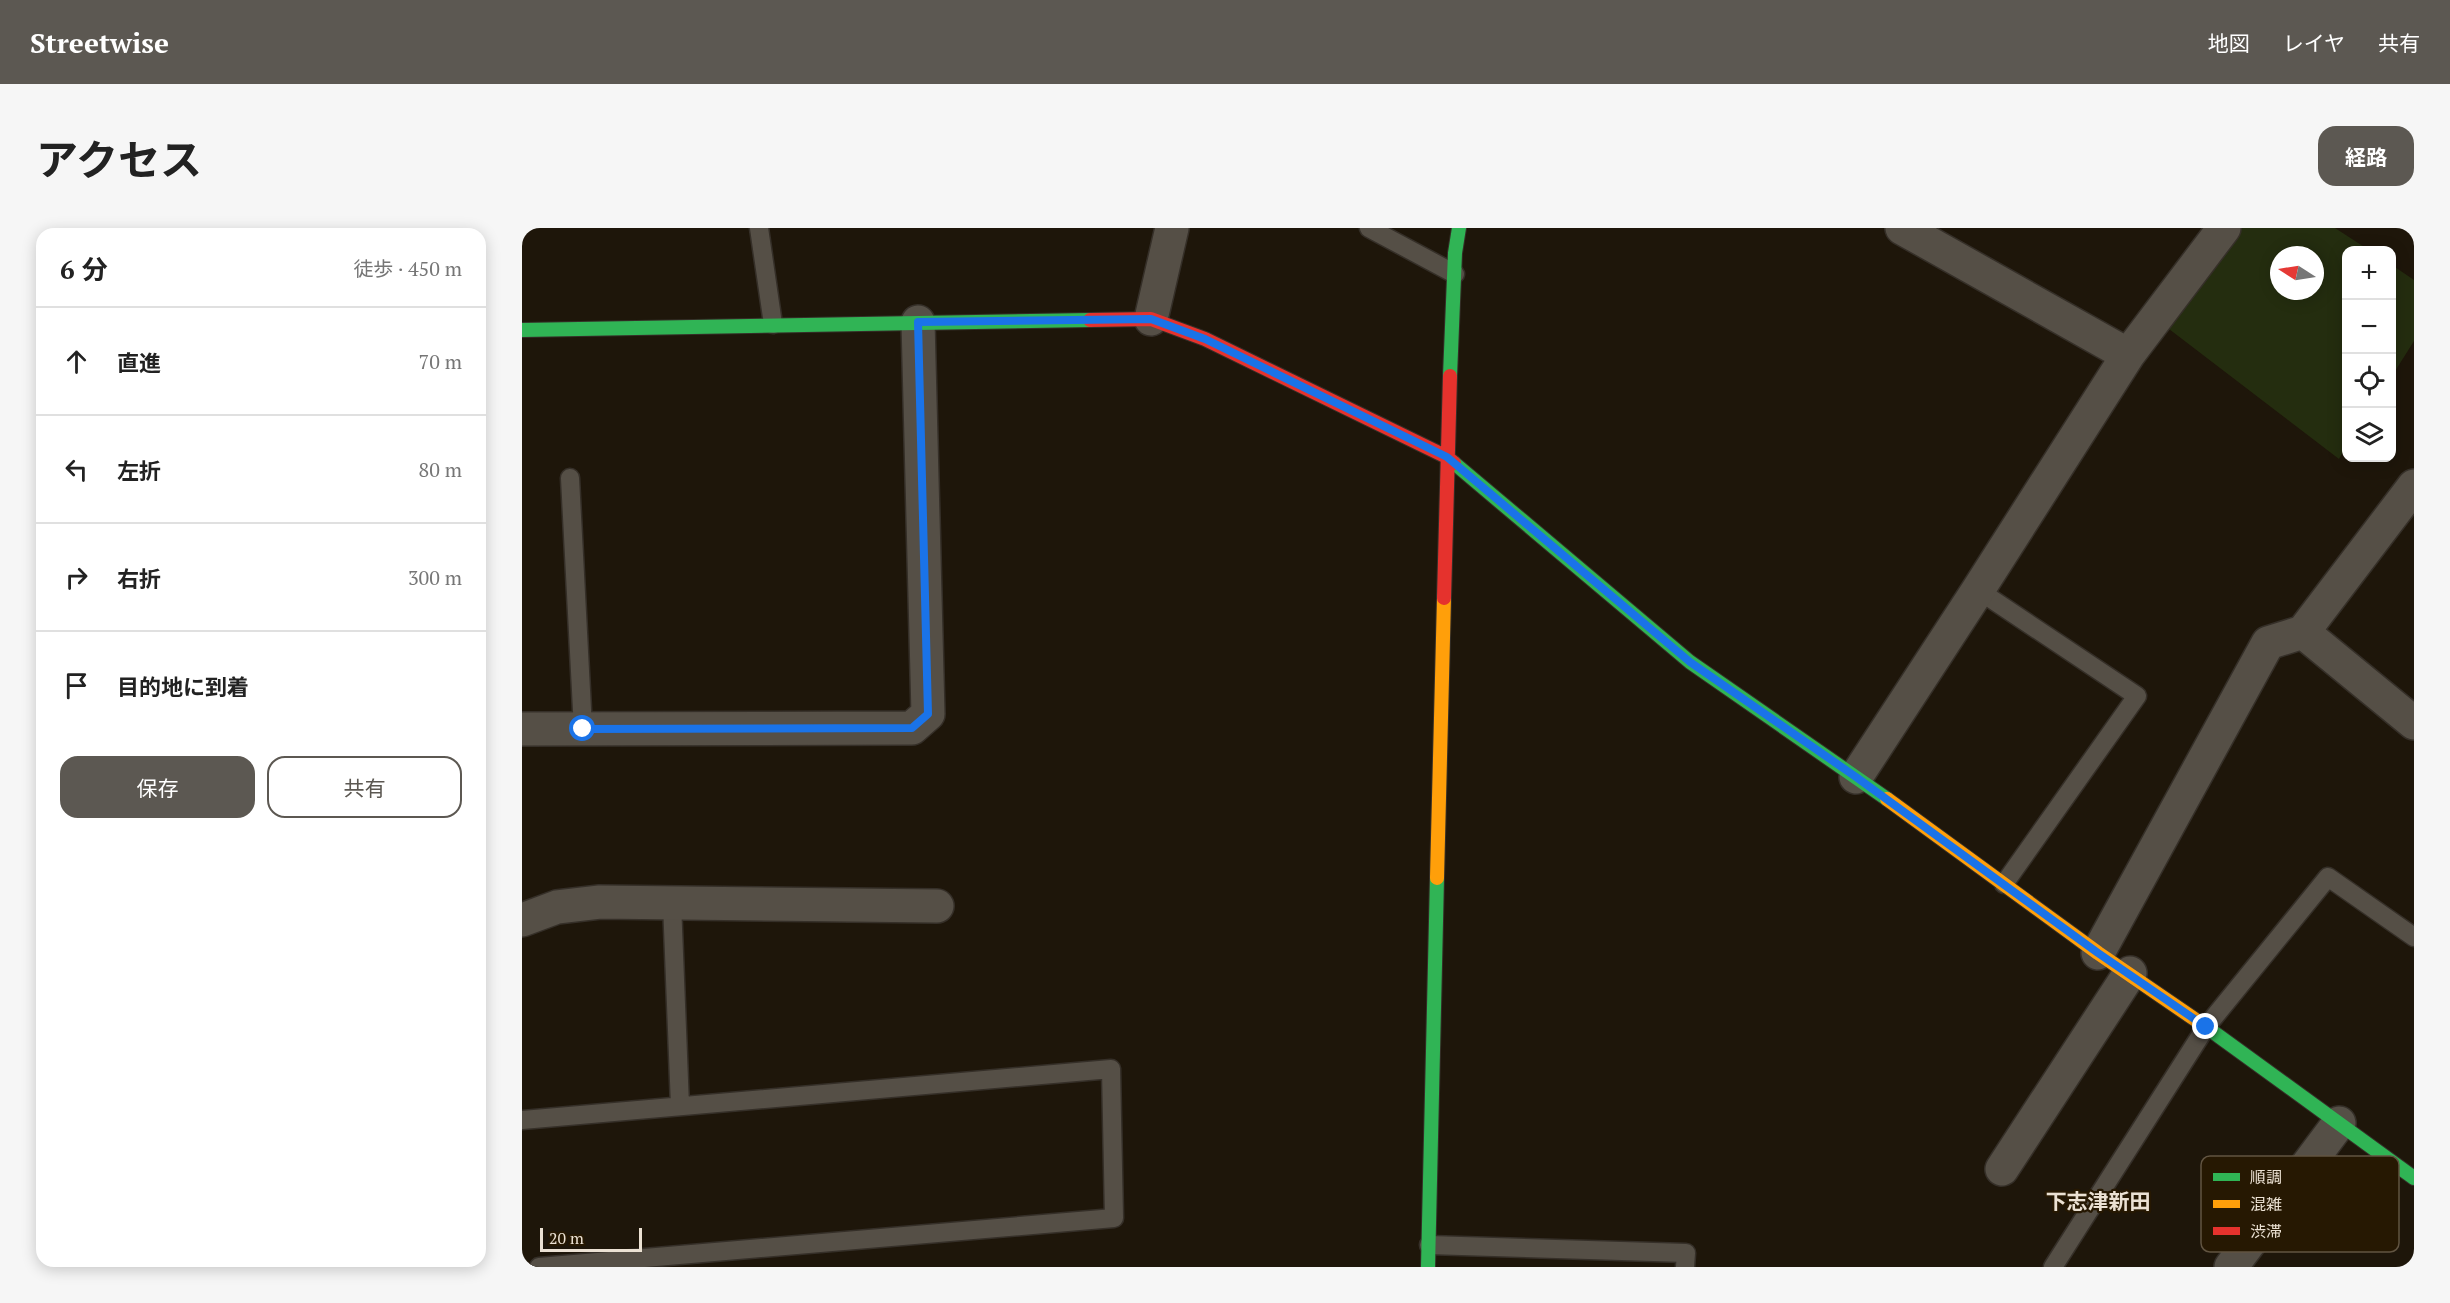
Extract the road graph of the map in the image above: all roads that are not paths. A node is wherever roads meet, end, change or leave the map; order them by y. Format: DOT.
graph roads {
  1 [pos="759,228"];
  2 [pos="1172,228"];
  3 [pos="1370,228"];
  4 [pos="1459,228"];
  5 [pos="1902,228"];
  6 [pos="2224,228"];
  7 [pos="1455,274"];
  8 [pos="1151,319"];
  9 [pos="918,322"];
  10 [pos="773,324"];
  11 [pos="522,330"];
  12 [pos="2128,356"];
  13 [pos="1447,457"];
  14 [pos="570,477"];
  15 [pos="2414,486"];
  16 [pos="1978,590"];
  17 [pos="2303,632"];
  18 [pos="2414,723"];
  19 [pos="522,729"];
  20 [pos="583,729"];
  21 [pos="1856,777"];
  22 [pos="2004,884"];
  23 [pos="672,903"];
  24 [pos="937,906"];
  25 [pos="522,920"];
  26 [pos="2414,937"];
  27 [pos="2098,953"];
  28 [pos="2130,973"];
  29 [pos="2206,1027"];
  30 [pos="681,1106"];
  31 [pos="522,1120"];
  32 [pos="2340,1123"];
  33 [pos="2315,1156"];
  34 [pos="2384,1156"];
  35 [pos="2399,1167"];
  36 [pos="2002,1168"];
  37 [pos="2414,1178"];
  38 [pos="1429,1245"];
  39 [pos="2242,1252"];
  40 [pos="538,1267"];
  41 [pos="1428,1267"];
  42 [pos="1685,1267"];
  43 [pos="2053,1267"];
  44 [pos="2231,1267"];
  1 -- 10 [label="lane"];
  2 -- 8 [label="street"];
  3 -- 7 [label="lane"];
  4 -- 7 [label="street"];
  5 -- 12 [label="street"];
  6 -- 12 [label="street"];
  7 -- 13 [label="street"];
  8 -- 9 [label="street"];
  8 -- 13 [label="street"];
  9 -- 10 [label="street"];
  9 -- 20 [label="street"];
  10 -- 11 [label="street"];
  12 -- 16 [label="street"];
  13 -- 21 [label="street"];
  13 -- 38 [label="street"];
  14 -- 20 [label="lane"];
  15 -- 17 [label="street"];
  16 -- 21 [label="street"];
  16 -- 22 [label="lane"];
  17 -- 18 [label="street"];
  17 -- 27 [label="street"];
  19 -- 20 [label="street"];
  21 -- 22 [label="street"];
  22 -- 27 [label="street"];
  23 -- 24 [label="street"];
  23 -- 25 [label="street"];
  23 -- 30 [label="lane"];
  26 -- 29 [label="lane"];
  27 -- 28 [label="street"];
  28 -- 29 [label="street"];
  28 -- 36 [label="street"];
  29 -- 32 [label="street"];
  29 -- 43 [label="lane"];
  30 -- 31 [label="lane"];
  30 -- 40 [label="lane"];
  32 -- 33 [label="street"];
  32 -- 34 [label="street"];
  35 -- 37 [label="street"];
  38 -- 41 [label="street"];
  38 -- 42 [label="lane"];
  39 -- 44 [label="street"];
}
